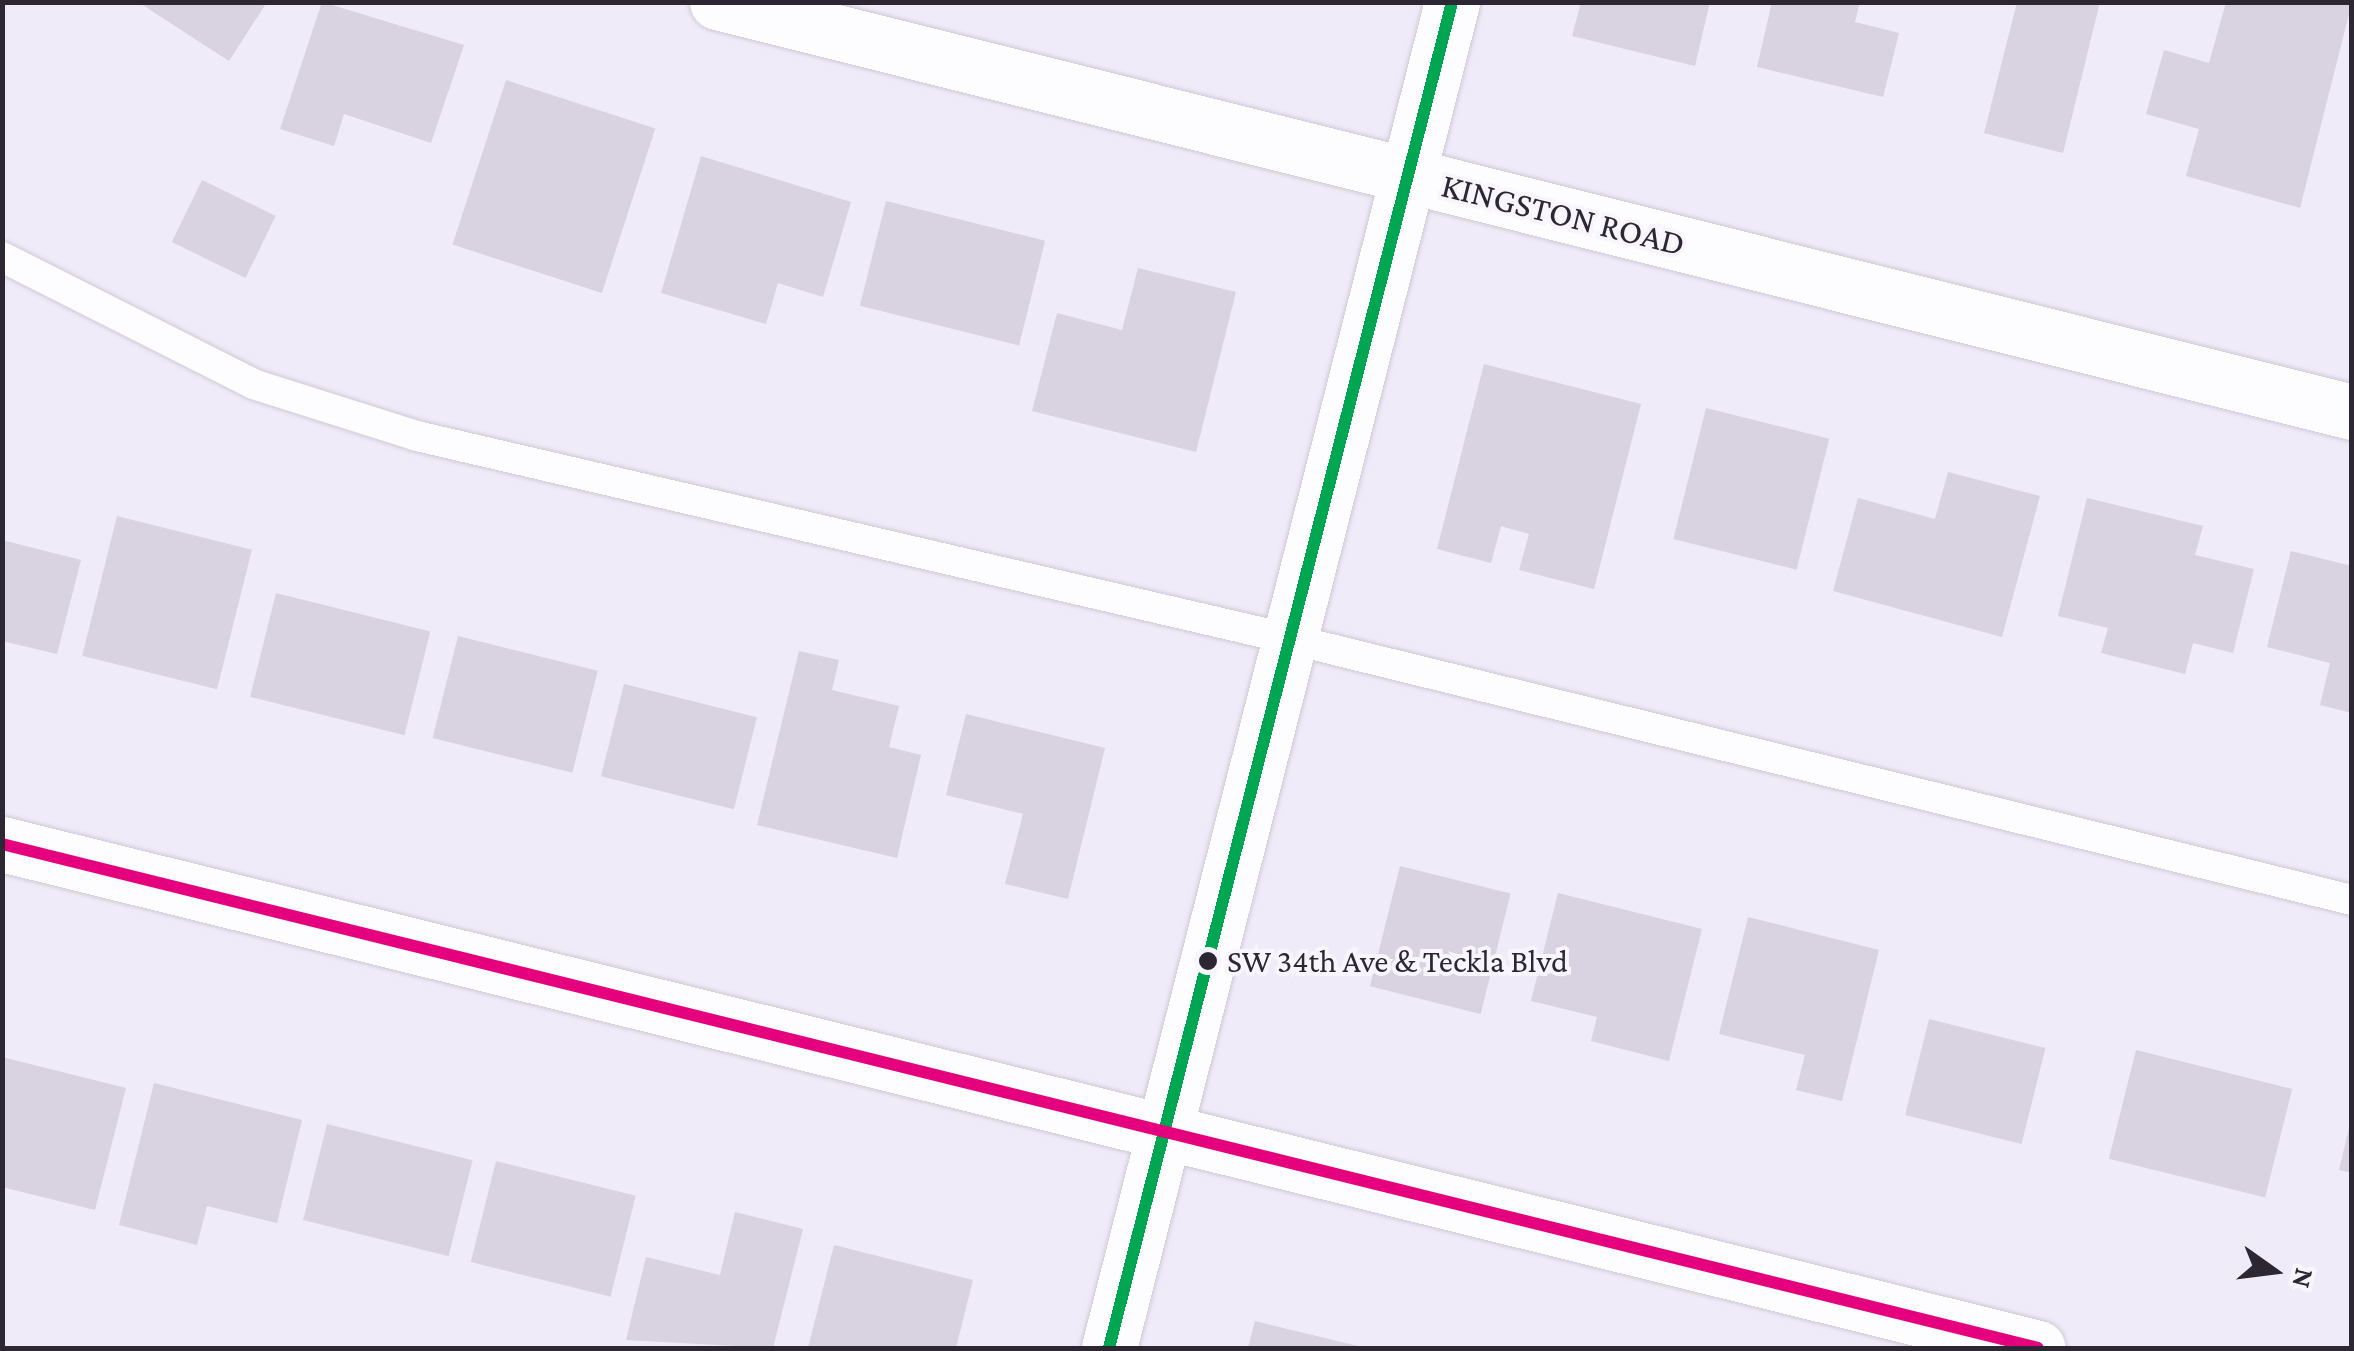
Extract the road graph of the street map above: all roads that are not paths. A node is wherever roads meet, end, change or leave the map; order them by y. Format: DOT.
graph roads {
  1 [pos="717,2"];
  2 [pos="1452,2"];
  3 [pos="1408,176"];
  4 [pos="2,257"];
  5 [pos="2352,412"];
  6 [pos="1290,638"];
  7 [pos="2,844"];
  8 [pos="2352,900"];
  9 [pos="1164,1130"];
  10 [pos="1109,1348"];
  11 [pos="2038,1348"];
  1 -- 3 [label="main road, KINGSTON ROAD"];
  2 -- 3 [label="main road"];
  3 -- 5 [label="main road, KINGSTON ROAD"];
  3 -- 6 [label="main road"];
  4 -- 6 [label="lane"];
  6 -- 8 [label="lane"];
  6 -- 9 [label="main road"];
  7 -- 9 [label="main road"];
  9 -- 10 [label="main road"];
  9 -- 11 [label="main road"];
}
